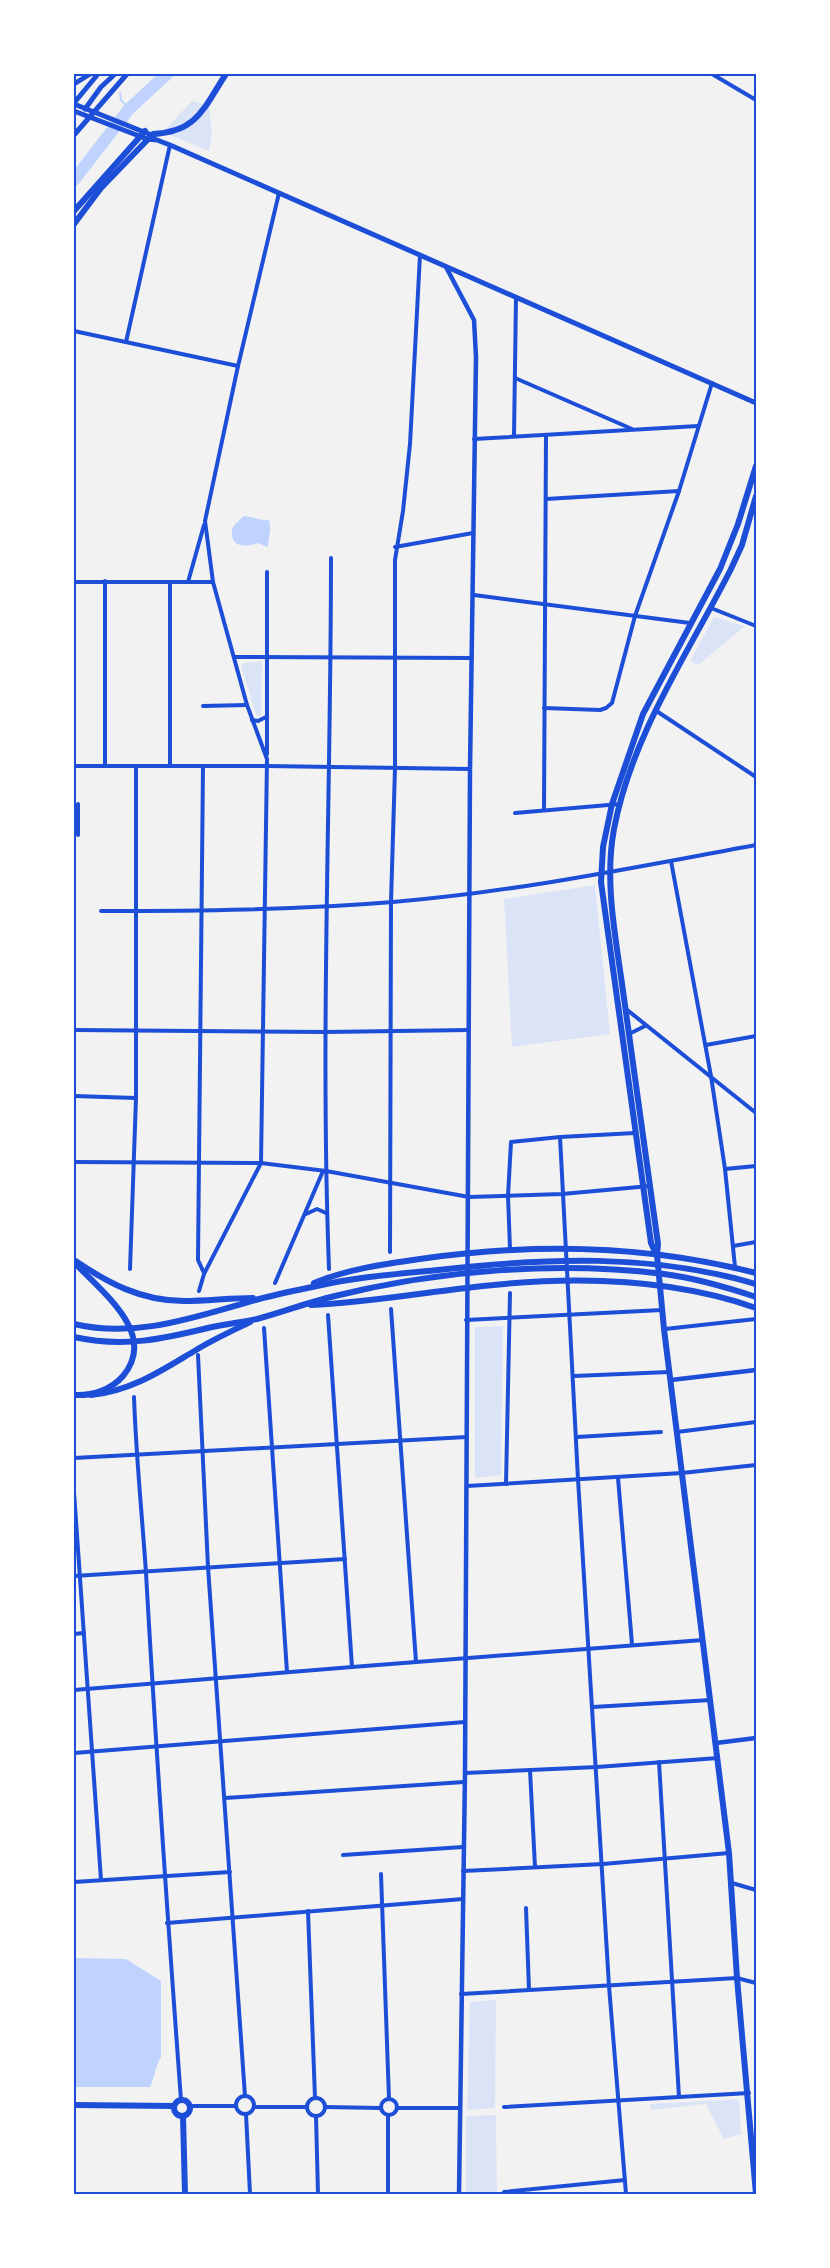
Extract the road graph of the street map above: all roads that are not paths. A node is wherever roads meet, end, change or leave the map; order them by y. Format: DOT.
graph roads {
  1 [pos="90,74"];
  2 [pos="98,74"];
  3 [pos="115,74"];
  4 [pos="127,74"];
  5 [pos="226,74"];
  6 [pos="712,74"];
  7 [pos="74,84"];
  8 [pos="756,100"];
  9 [pos="74,103"];
  10 [pos="85,108"];
  11 [pos="74,111"];
  12 [pos="93,111"];
  13 [pos="82,114"];
  14 [pos="88,116"];
  15 [pos="140,134"];
  16 [pos="74,135"];
  17 [pos="152,138"];
  18 [pos="170,145"];
  19 [pos="279,193"];
  20 [pos="74,211"];
  21 [pos="74,224"];
  22 [pos="420,255"];
  23 [pos="446,267"];
  24 [pos="516,297"];
  25 [pos="74,331"];
  26 [pos="126,342"];
  27 [pos="238,366"];
  28 [pos="515,378"];
  29 [pos="711,383"];
  30 [pos="756,403"];
  31 [pos="698,426"];
  32 [pos="634,430"];
  33 [pos="546,435"];
  34 [pos="514,436"];
  35 [pos="474,439"];
  36 [pos="756,466"];
  37 [pos="679,490"];
  38 [pos="756,496"];
  39 [pos="546,499"];
  40 [pos="205,521"];
  41 [pos="474,532"];
  42 [pos="395,547"];
  43 [pos="331,558"];
  44 [pos="267,572"];
  45 [pos="105,581"];
  46 [pos="74,582"];
  47 [pos="188,582"];
  48 [pos="213,582"];
  49 [pos="170,583"];
  50 [pos="474,595"];
  51 [pos="704,598"];
  52 [pos="545,605"];
  53 [pos="711,608"];
  54 [pos="635,616"];
  55 [pos="690,623"];
  56 [pos="756,626"];
  57 [pos="691,643"];
  58 [pos="266,656"];
  59 [pos="331,656"];
  60 [pos="234,657"];
  61 [pos="396,658"];
  62 [pos="472,658"];
  63 [pos="650,701"];
  64 [pos="247,705"];
  65 [pos="203,706"];
  66 [pos="544,708"];
  67 [pos="655,710"];
  68 [pos="266,717"];
  69 [pos="252,720"];
  70 [pos="267,759"];
  71 [pos="170,765"];
  72 [pos="74,766"];
  73 [pos="105,766"];
  74 [pos="136,766"];
  75 [pos="203,766"];
  76 [pos="267,766"];
  77 [pos="330,768"];
  78 [pos="395,768"];
  79 [pos="470,769"];
  80 [pos="756,777"];
  81 [pos="78,804"];
  82 [pos="612,804"];
  83 [pos="620,804"];
  84 [pos="544,809"];
  85 [pos="515,813"];
  86 [pos="76,818"];
  87 [pos="78,836"];
  88 [pos="756,845"];
  89 [pos="670,861"];
  90 [pos="610,873"];
  91 [pos="600,875"];
  92 [pos="471,894"];
  93 [pos="391,902"];
  94 [pos="328,905"];
  95 [pos="264,909"];
  96 [pos="201,910"];
  97 [pos="102,911"];
  98 [pos="137,911"];
  99 [pos="626,1009"];
  100 [pos="646,1026"];
  101 [pos="74,1030"];
  102 [pos="135,1030"];
  103 [pos="201,1030"];
  104 [pos="470,1030"];
  105 [pos="264,1031"];
  106 [pos="392,1031"];
  107 [pos="326,1032"];
  108 [pos="629,1034"];
  109 [pos="756,1036"];
  110 [pos="706,1045"];
  111 [pos="711,1076"];
  112 [pos="74,1096"];
  113 [pos="136,1098"];
  114 [pos="756,1113"];
  115 [pos="635,1132"];
  116 [pos="560,1137"];
  117 [pos="74,1162"];
  118 [pos="135,1163"];
  119 [pos="199,1163"];
  120 [pos="261,1163"];
  121 [pos="756,1166"];
  122 [pos="725,1169"];
  123 [pos="325,1171"];
  124 [pos="391,1183"];
  125 [pos="650,1186"];
  126 [pos="642,1187"];
  127 [pos="562,1194"];
  128 [pos="508,1196"];
  129 [pos="469,1197"];
  130 [pos="327,1213"];
  131 [pos="305,1214"];
  132 [pos="756,1242"];
  133 [pos="733,1245"];
  134 [pos="510,1249"];
  135 [pos="390,1252"];
  136 [pos="566,1252"];
  137 [pos="468,1255"];
  138 [pos="657,1257"];
  139 [pos="74,1261"];
  140 [pos="735,1267"];
  141 [pos="130,1269"];
  142 [pos="329,1269"];
  143 [pos="756,1273"];
  144 [pos="204,1274"];
  145 [pos="567,1280"];
  146 [pos="275,1283"];
  147 [pos="659,1284"];
  148 [pos="756,1284"];
  149 [pos="468,1285"];
  150 [pos="200,1292"];
  151 [pos="294,1292"];
  152 [pos="510,1293"];
  153 [pos="756,1297"];
  154 [pos="260,1299"];
  155 [pos="300,1306"];
  156 [pos="756,1308"];
  157 [pos="392,1309"];
  158 [pos="662,1310"];
  159 [pos="328,1315"];
  160 [pos="569,1316"];
  161 [pos="509,1317"];
  162 [pos="255,1319"];
  163 [pos="756,1319"];
  164 [pos="466,1320"];
  165 [pos="74,1324"];
  166 [pos="264,1328"];
  167 [pos="664,1329"];
  168 [pos="74,1337"];
  169 [pos="198,1355"];
  170 [pos="756,1370"];
  171 [pos="669,1372"];
  172 [pos="574,1376"];
  173 [pos="671,1380"];
  174 [pos="74,1395"];
  175 [pos="91,1395"];
  176 [pos="134,1397"];
  177 [pos="756,1422"];
  178 [pos="661,1432"];
  179 [pos="677,1432"];
  180 [pos="467,1437"];
  181 [pos="577,1437"];
  182 [pos="401,1441"];
  183 [pos="337,1444"];
  184 [pos="273,1448"];
  185 [pos="201,1452"];
  186 [pos="136,1455"];
  187 [pos="74,1458"];
  188 [pos="756,1465"];
  189 [pos="682,1473"];
  190 [pos="618,1478"];
  191 [pos="578,1479"];
  192 [pos="506,1484"];
  193 [pos="467,1486"];
  194 [pos="74,1492"];
  195 [pos="74,1517"];
  196 [pos="345,1559"];
  197 [pos="280,1564"];
  198 [pos="208,1567"];
  199 [pos="146,1571"];
  200 [pos="74,1576"];
  201 [pos="80,1576"];
  202 [pos="84,1633"];
  203 [pos="74,1634"];
  204 [pos="703,1640"];
  205 [pos="632,1644"];
  206 [pos="589,1648"];
  207 [pos="465,1658"];
  208 [pos="416,1662"];
  209 [pos="351,1666"];
  210 [pos="287,1672"];
  211 [pos="216,1679"];
  212 [pos="152,1684"];
  213 [pos="87,1689"];
  214 [pos="74,1690"];
  215 [pos="711,1700"];
  216 [pos="593,1707"];
  217 [pos="465,1722"];
  218 [pos="756,1738"];
  219 [pos="221,1742"];
  220 [pos="716,1743"];
  221 [pos="157,1748"];
  222 [pos="92,1752"];
  223 [pos="74,1753"];
  224 [pos="718,1758"];
  225 [pos="659,1762"];
  226 [pos="597,1767"];
  227 [pos="530,1770"];
  228 [pos="465,1773"];
  229 [pos="464,1782"];
  230 [pos="225,1798"];
  231 [pos="462,1847"];
  232 [pos="729,1852"];
  233 [pos="343,1855"];
  234 [pos="664,1859"];
  235 [pos="603,1864"];
  236 [pos="535,1867"];
  237 [pos="230,1872"];
  238 [pos="462,1872"];
  239 [pos="381,1874"];
  240 [pos="165,1877"];
  241 [pos="101,1880"];
  242 [pos="74,1882"];
  243 [pos="732,1883"];
  244 [pos="756,1890"];
  245 [pos="463,1899"];
  246 [pos="383,1906"];
  247 [pos="526,1908"];
  248 [pos="308,1911"];
  249 [pos="233,1917"];
  250 [pos="167,1923"];
  251 [pos="736,1978"];
  252 [pos="672,1982"];
  253 [pos="756,1983"];
  254 [pos="609,1986"];
  255 [pos="529,1990"];
  256 [pos="461,1994"];
  257 [pos="748,2093"];
  258 [pos="244,2096"];
  259 [pos="680,2097"];
  260 [pos="315,2098"];
  261 [pos="389,2099"];
  262 [pos="182,2100"];
  263 [pos="618,2100"];
  264 [pos="74,2105"];
  265 [pos="173,2106"];
  266 [pos="190,2106"];
  267 [pos="236,2106"];
  268 [pos="254,2107"];
  269 [pos="307,2107"];
  270 [pos="325,2107"];
  271 [pos="504,2107"];
  272 [pos="380,2108"];
  273 [pos="397,2108"];
  274 [pos="459,2108"];
  275 [pos="246,2114"];
  276 [pos="183,2116"];
  277 [pos="316,2116"];
  278 [pos="388,2116"];
  279 [pos="756,2179"];
  280 [pos="625,2180"];
  281 [pos="504,2192"];
  282 [pos="185,2194"];
  283 [pos="250,2194"];
  284 [pos="318,2194"];
  285 [pos="388,2194"];
  286 [pos="459,2194"];
  287 [pos="626,2194"];
  288 [pos="756,2194"];
  1 -- 7 [label="main road"];
  2 -- 9 [label="main road"];
  3 -- 10 [label="main road"];
  4 -- 12 [label="main road"];
  5 -- 17 [label="main road"];
  6 -- 8 [label="street"];
  9 -- 10 [label="main road"];
  10 -- 12 [label="main road"];
  10 -- 13 [label="main road"];
  11 -- 13 [label="main road"];
  12 -- 14 [label="main road"];
  12 -- 15 [label="main road"];
  13 -- 14 [label="main road"];
  14 -- 15 [label="main road"];
  14 -- 16 [label="main road"];
  15 -- 17 [label="main road"];
  15 -- 20 [label="main road"];
  17 -- 18 [label="main road"];
  17 -- 21 [label="main road"];
  18 -- 19 [label="main road"];
  18 -- 26 [label="street"];
  19 -- 22 [label="main road"];
  19 -- 27 [label="street"];
  22 -- 23 [label="main road"];
  22 -- 42 [label="street"];
  23 -- 24 [label="main road"];
  23 -- 35 [label="street"];
  24 -- 28 [label="street"];
  24 -- 29 [label="main road"];
  25 -- 26 [label="street"];
  26 -- 27 [label="street"];
  27 -- 40 [label="street"];
  28 -- 32 [label="street"];
  28 -- 34 [label="street"];
  29 -- 30 [label="main road"];
  29 -- 31 [label="street"];
  31 -- 32 [label="street"];
  31 -- 37 [label="street"];
  32 -- 33 [label="street"];
  33 -- 34 [label="street"];
  33 -- 39 [label="street"];
  34 -- 35 [label="street"];
  35 -- 41 [label="street"];
  36 -- 51 [label="main road"];
  37 -- 39 [label="street"];
  37 -- 54 [label="street"];
  38 -- 53 [label="main road"];
  39 -- 52 [label="street"];
  40 -- 47 [label="street"];
  40 -- 48 [label="street"];
  41 -- 42 [label="street"];
  41 -- 50 [label="street"];
  42 -- 61 [label="street"];
  43 -- 59 [label="street"];
  44 -- 58 [label="street"];
  45 -- 46 [label="street"];
  45 -- 49 [label="street"];
  45 -- 73 [label="street"];
  47 -- 48 [label="street"];
  47 -- 49 [label="street"];
  48 -- 60 [label="street"];
  49 -- 71 [label="street"];
  50 -- 52 [label="street"];
  50 -- 62 [label="street"];
  51 -- 53 [label="main road"];
  51 -- 55 [label="main road"];
  52 -- 54 [label="street"];
  52 -- 66 [label="street"];
  53 -- 56 [label="street"];
  53 -- 57 [label="main road"];
  54 -- 55 [label="street"];
  54 -- 66 [label="street"];
  55 -- 57 [label="main road"];
  55 -- 63 [label="main road"];
  57 -- 67 [label="main road"];
  58 -- 59 [label="street"];
  58 -- 60 [label="street"];
  58 -- 68 [label="street"];
  59 -- 61 [label="street"];
  59 -- 77 [label="street"];
  60 -- 64 [label="street"];
  61 -- 62 [label="street"];
  61 -- 78 [label="street"];
  62 -- 79 [label="street"];
  63 -- 67 [label="main road"];
  63 -- 82 [label="main road"];
  64 -- 65 [label="street"];
  64 -- 69 [label="street"];
  66 -- 84 [label="street"];
  67 -- 80 [label="street"];
  67 -- 83 [label="main road"];
  68 -- 69 [label="street"];
  68 -- 70 [label="street"];
  69 -- 70 [label="street"];
  70 -- 76 [label="street"];
  71 -- 74 [label="street"];
  71 -- 75 [label="street"];
  72 -- 73 [label="street"];
  73 -- 74 [label="street"];
  74 -- 98 [label="street"];
  75 -- 76 [label="street"];
  75 -- 96 [label="street"];
  76 -- 77 [label="street"];
  76 -- 95 [label="street"];
  77 -- 78 [label="street"];
  77 -- 94 [label="street"];
  78 -- 79 [label="street"];
  78 -- 93 [label="street"];
  79 -- 92 [label="street"];
  81 -- 86 [label="street"];
  82 -- 83 [label="street"];
  82 -- 84 [label="street"];
  82 -- 91 [label="main road"];
  83 -- 90 [label="main road"];
  84 -- 85 [label="street"];
  86 -- 87 [label="street"];
  88 -- 89 [label="street"];
  89 -- 90 [label="street"];
  89 -- 110 [label="street"];
  90 -- 91 [label="street"];
  90 -- 99 [label="main road"];
  91 -- 92 [label="street"];
  91 -- 115 [label="main road"];
  92 -- 93 [label="street"];
  92 -- 104 [label="street"];
  93 -- 94 [label="street"];
  93 -- 106 [label="street"];
  94 -- 95 [label="street"];
  94 -- 107 [label="street"];
  95 -- 96 [label="street"];
  95 -- 105 [label="street"];
  96 -- 98 [label="street"];
  96 -- 103 [label="street"];
  97 -- 98 [label="street"];
  98 -- 102 [label="street"];
  99 -- 100 [label="street"];
  99 -- 108 [label="main road"];
  100 -- 108 [label="street"];
  100 -- 111 [label="street"];
  101 -- 102 [label="street"];
  102 -- 103 [label="street"];
  102 -- 113 [label="street"];
  103 -- 105 [label="street"];
  103 -- 119 [label="street"];
  104 -- 106 [label="street"];
  104 -- 129 [label="street"];
  105 -- 107 [label="street"];
  105 -- 120 [label="street"];
  106 -- 107 [label="street"];
  106 -- 124 [label="street"];
  107 -- 123 [label="street"];
  108 -- 125 [label="main road"];
  109 -- 110 [label="street"];
  110 -- 111 [label="street"];
  111 -- 114 [label="street"];
  111 -- 122 [label="street"];
  112 -- 113 [label="street"];
  113 -- 118 [label="street"];
  115 -- 116 [label="street"];
  115 -- 126 [label="main road"];
  116 -- 127 [label="street"];
  116 -- 128 [label="street"];
  117 -- 118 [label="street"];
  118 -- 119 [label="street"];
  118 -- 141 [label="street"];
  119 -- 120 [label="street"];
  119 -- 144 [label="street"];
  120 -- 123 [label="street"];
  120 -- 144 [label="street"];
  121 -- 122 [label="street"];
  122 -- 133 [label="street"];
  123 -- 124 [label="street"];
  123 -- 130 [label="street"];
  123 -- 131 [label="street"];
  124 -- 129 [label="street"];
  124 -- 135 [label="street"];
  125 -- 126 [label="street"];
  125 -- 138 [label="main road"];
  126 -- 127 [label="street"];
  126 -- 138 [label="main road"];
  127 -- 128 [label="street"];
  127 -- 136 [label="street"];
  128 -- 129 [label="street"];
  128 -- 134 [label="street"];
  129 -- 137 [label="street"];
  130 -- 131 [label="street"];
  130 -- 142 [label="street"];
  131 -- 146 [label="street"];
  132 -- 133 [label="street"];
  133 -- 140 [label="street"];
  134 -- 136 [label="main road"];
  134 -- 137 [label="main road"];
  136 -- 138 [label="main road"];
  136 -- 145 [label="street"];
  137 -- 149 [label="street"];
  137 -- 151 [label="main road"];
  138 -- 140 [label="main road"];
  138 -- 147 [label="main road"];
  139 -- 154 [label="main road"];
  139 -- 175 [label="main road"];
  140 -- 143 [label="main road"];
  144 -- 150 [label="street"];
  145 -- 147 [label="main road"];
  145 -- 149 [label="main road"];
  145 -- 160 [label="street"];
  147 -- 156 [label="main road"];
  147 -- 158 [label="main road"];
  148 -- 151 [label="main road"];
  149 -- 155 [label="main road"];
  149 -- 164 [label="street"];
  151 -- 154 [label="main road"];
  152 -- 161 [label="street"];
  153 -- 155 [label="main road"];
  154 -- 165 [label="main road"];
  155 -- 162 [label="main road"];
  157 -- 182 [label="street"];
  158 -- 160 [label="street"];
  158 -- 167 [label="main road"];
  159 -- 183 [label="street"];
  160 -- 161 [label="street"];
  160 -- 172 [label="street"];
  161 -- 164 [label="street"];
  161 -- 192 [label="street"];
  162 -- 168 [label="main road"];
  162 -- 175 [label="main road"];
  163 -- 167 [label="street"];
  164 -- 180 [label="street"];
  166 -- 184 [label="street"];
  167 -- 171 [label="main road"];
  169 -- 185 [label="street"];
  170 -- 173 [label="street"];
  171 -- 172 [label="street"];
  171 -- 173 [label="main road"];
  172 -- 181 [label="street"];
  173 -- 179 [label="main road"];
  174 -- 175 [label="main road"];
  176 -- 186 [label="street"];
  177 -- 179 [label="street"];
  178 -- 181 [label="street"];
  179 -- 189 [label="main road"];
  180 -- 182 [label="street"];
  180 -- 193 [label="street"];
  181 -- 191 [label="street"];
  182 -- 183 [label="street"];
  182 -- 208 [label="street"];
  183 -- 184 [label="street"];
  183 -- 196 [label="street"];
  184 -- 185 [label="street"];
  184 -- 197 [label="street"];
  185 -- 186 [label="street"];
  185 -- 198 [label="street"];
  186 -- 187 [label="street"];
  186 -- 199 [label="street"];
  188 -- 189 [label="street"];
  189 -- 190 [label="street"];
  189 -- 204 [label="main road"];
  190 -- 191 [label="street"];
  190 -- 205 [label="street"];
  191 -- 192 [label="street"];
  191 -- 206 [label="street"];
  192 -- 193 [label="street"];
  193 -- 207 [label="street"];
  194 -- 195 [label="street"];
  195 -- 201 [label="street"];
  196 -- 197 [label="street"];
  196 -- 209 [label="street"];
  197 -- 198 [label="street"];
  197 -- 210 [label="street"];
  198 -- 199 [label="street"];
  198 -- 211 [label="street"];
  199 -- 201 [label="street"];
  199 -- 212 [label="street"];
  200 -- 201 [label="street"];
  201 -- 202 [label="street"];
  202 -- 203 [label="street"];
  202 -- 213 [label="street"];
  204 -- 205 [label="street"];
  204 -- 215 [label="main road"];
  205 -- 206 [label="street"];
  206 -- 207 [label="street"];
  206 -- 216 [label="street"];
  207 -- 208 [label="street"];
  207 -- 217 [label="street"];
  208 -- 209 [label="street"];
  209 -- 210 [label="street"];
  210 -- 211 [label="street"];
  211 -- 212 [label="street"];
  211 -- 219 [label="street"];
  212 -- 213 [label="street"];
  212 -- 221 [label="street"];
  213 -- 214 [label="street"];
  213 -- 222 [label="street"];
  215 -- 216 [label="street"];
  215 -- 220 [label="main road"];
  216 -- 226 [label="street"];
  217 -- 219 [label="street"];
  217 -- 228 [label="street"];
  218 -- 220 [label="street"];
  219 -- 221 [label="street"];
  219 -- 230 [label="street"];
  220 -- 224 [label="main road"];
  221 -- 222 [label="street"];
  221 -- 240 [label="street"];
  222 -- 223 [label="street"];
  222 -- 241 [label="street"];
  224 -- 225 [label="street"];
  224 -- 232 [label="main road"];
  225 -- 226 [label="street"];
  225 -- 234 [label="street"];
  226 -- 227 [label="street"];
  226 -- 235 [label="street"];
  227 -- 228 [label="street"];
  227 -- 236 [label="street"];
  228 -- 229 [label="street"];
  229 -- 230 [label="street"];
  229 -- 231 [label="street"];
  230 -- 237 [label="street"];
  231 -- 233 [label="street"];
  231 -- 238 [label="street"];
  232 -- 234 [label="street"];
  232 -- 243 [label="main road"];
  234 -- 235 [label="street"];
  234 -- 252 [label="street"];
  235 -- 236 [label="street"];
  235 -- 254 [label="street"];
  236 -- 238 [label="street"];
  237 -- 240 [label="street"];
  237 -- 249 [label="street"];
  238 -- 245 [label="street"];
  239 -- 246 [label="street"];
  240 -- 241 [label="street"];
  240 -- 250 [label="street"];
  241 -- 242 [label="street"];
  243 -- 244 [label="street"];
  243 -- 251 [label="main road"];
  245 -- 246 [label="street"];
  245 -- 256 [label="street"];
  246 -- 248 [label="street"];
  246 -- 261 [label="street"];
  247 -- 255 [label="street"];
  248 -- 249 [label="street"];
  248 -- 260 [label="street"];
  249 -- 250 [label="street"];
  249 -- 258 [label="street"];
  250 -- 262 [label="street"];
  251 -- 252 [label="street"];
  251 -- 253 [label="street"];
  251 -- 257 [label="main road"];
  252 -- 254 [label="street"];
  252 -- 259 [label="street"];
  254 -- 255 [label="street"];
  254 -- 263 [label="street"];
  255 -- 256 [label="street"];
  256 -- 274 [label="street"];
  257 -- 259 [label="street"];
  257 -- 279 [label="main road"];
  258 -- 267 [label="street"];
  258 -- 268 [label="street"];
  259 -- 263 [label="street"];
  260 -- 269 [label="street"];
  260 -- 270 [label="street"];
  261 -- 272 [label="street"];
  261 -- 273 [label="street"];
  262 -- 265 [label="main road"];
  262 -- 266 [label="main road"];
  263 -- 271 [label="street"];
  263 -- 280 [label="street"];
  264 -- 265 [label="main road"];
  265 -- 276 [label="main road"];
  266 -- 267 [label="street"];
  266 -- 276 [label="main road"];
  267 -- 275 [label="street"];
  268 -- 269 [label="street"];
  268 -- 275 [label="street"];
  269 -- 277 [label="street"];
  270 -- 272 [label="street"];
  270 -- 277 [label="street"];
  272 -- 278 [label="street"];
  273 -- 274 [label="street"];
  273 -- 278 [label="street"];
  274 -- 286 [label="street"];
  275 -- 283 [label="street"];
  276 -- 282 [label="main road"];
  277 -- 284 [label="street"];
  278 -- 285 [label="street"];
  279 -- 288 [label="main road"];
  280 -- 281 [label="street"];
  280 -- 287 [label="street"];
}
